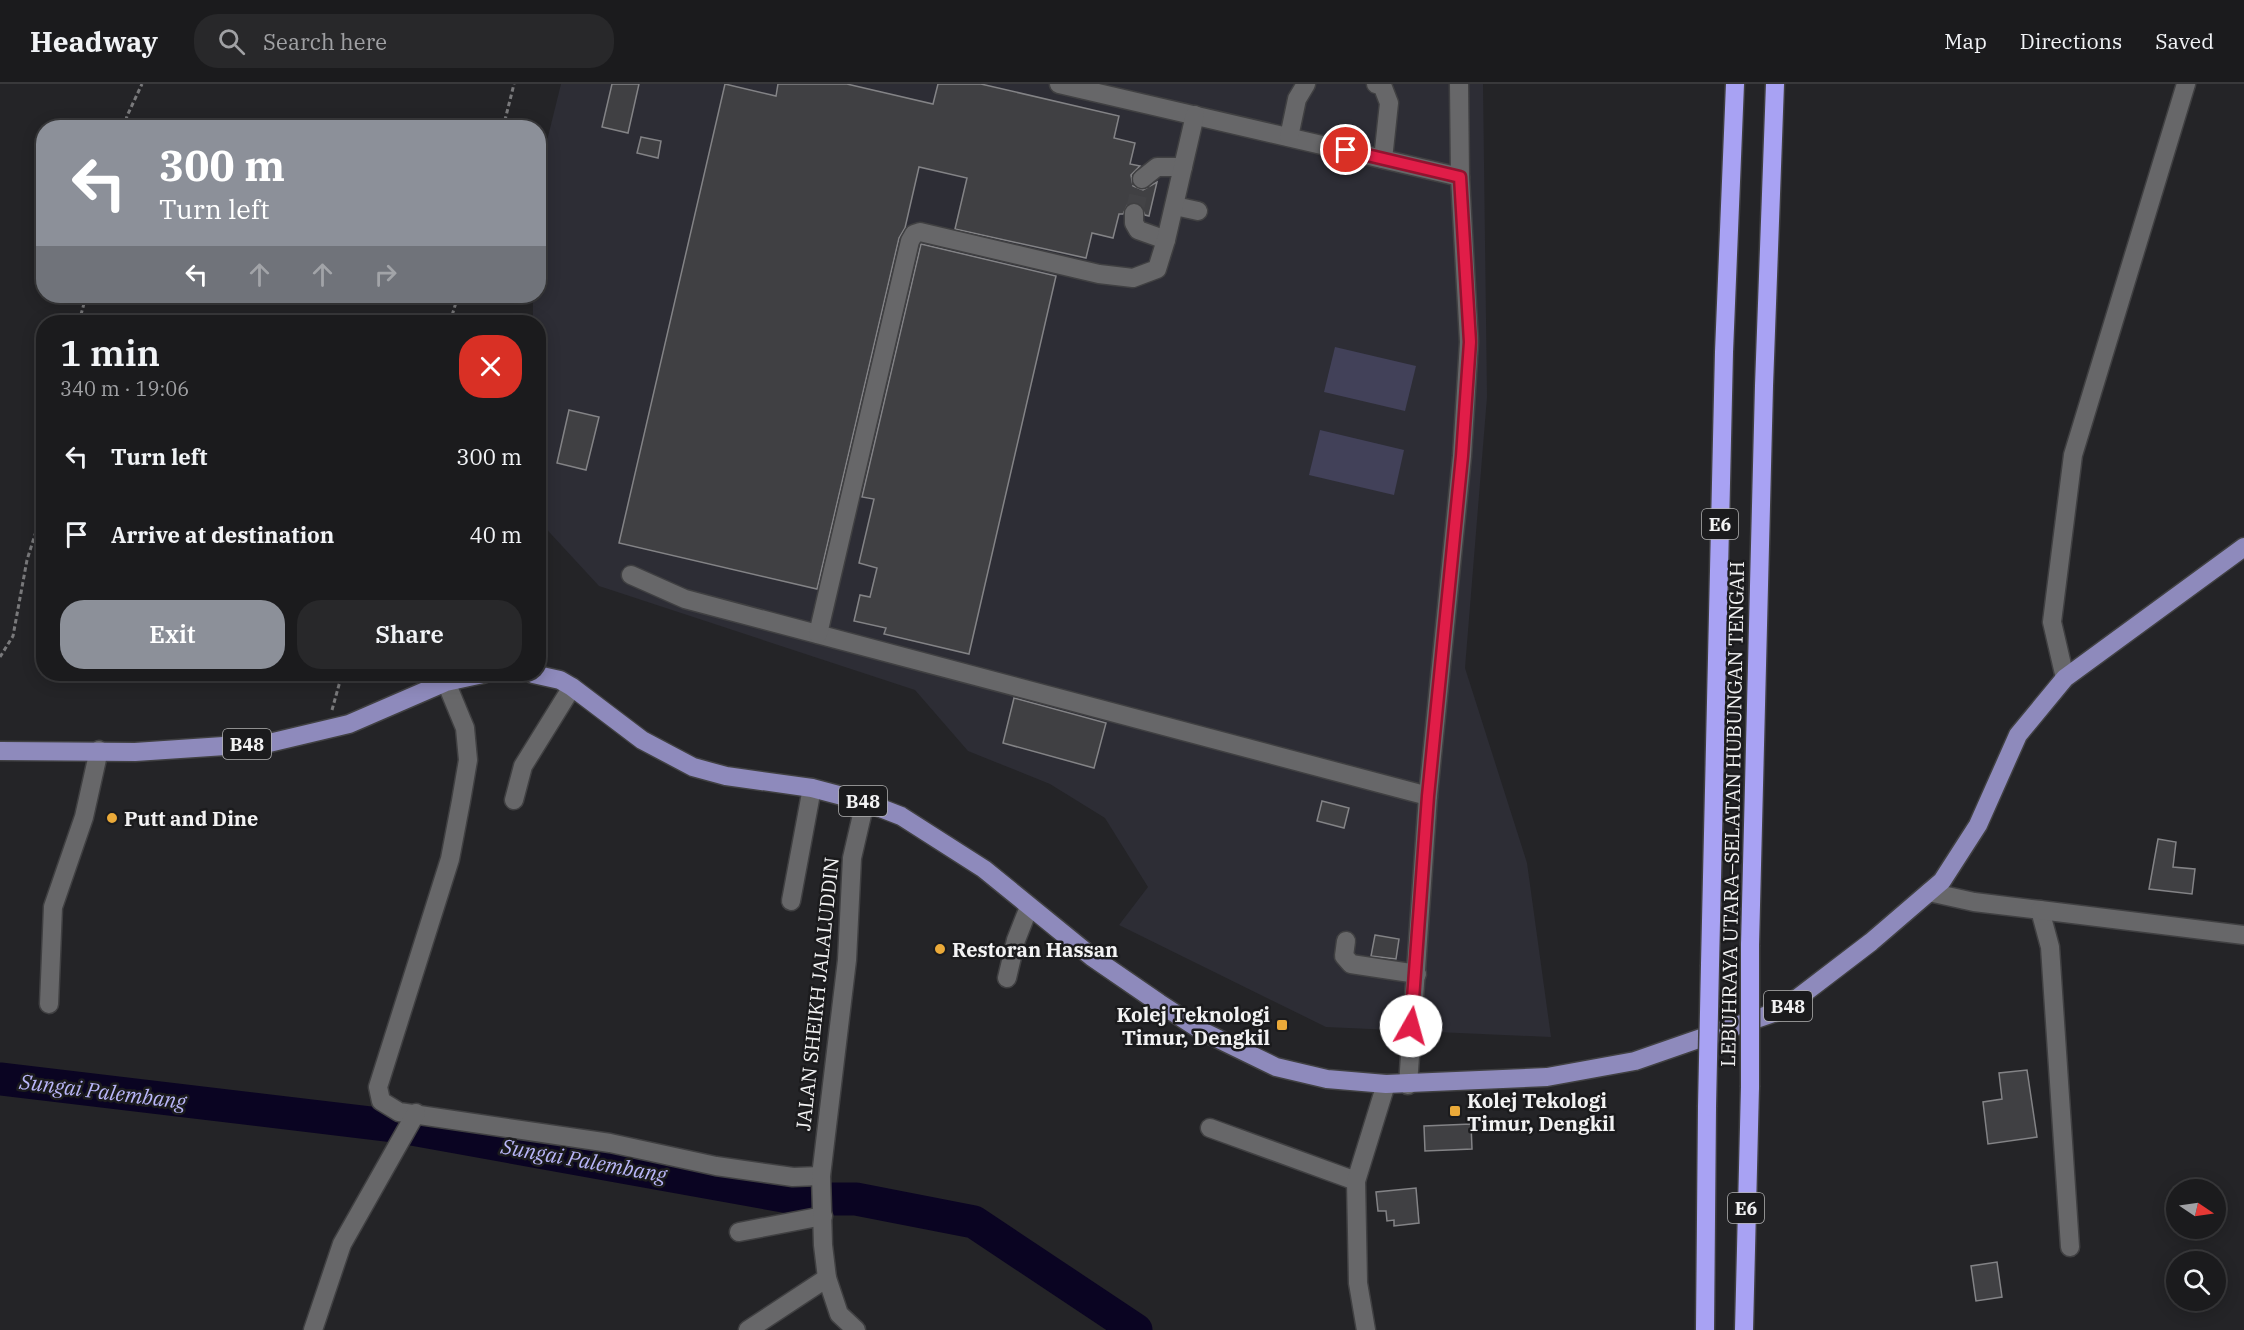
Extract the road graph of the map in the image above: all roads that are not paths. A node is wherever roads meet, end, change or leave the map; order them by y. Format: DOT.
graph roads {
  1 [pos="1059,84"];
  2 [pos="1306,84"];
  3 [pos="1459,84"];
  4 [pos="1735,84"];
  5 [pos="1775,84"];
  6 [pos="2186,84"];
  7 [pos="1379,85"];
  8 [pos="1195,115"];
  9 [pos="1289,137"];
  10 [pos="1383,159"];
  11 [pos="1183,167"];
  12 [pos="1460,177"];
  13 [pos="1142,179"];
  14 [pos="1175,206"];
  15 [pos="1198,211"];
  16 [pos="1134,218"];
  17 [pos="1166,240"];
  18 [pos="2244,547"];
  19 [pos="631,575"];
  20 [pos="819,634"];
  21 [pos="546,678"];
  22 [pos="2065,678"];
  23 [pos="451,681"];
  24 [pos="446,682"];
  25 [pos="572,687"];
  26 [pos="99,750"];
  27 [pos="0,751"];
  28 [pos="812,788"];
  29 [pos="1428,796"];
  30 [pos="514,800"];
  31 [pos="865,802"];
  32 [pos="1929,892"];
  33 [pos="791,901"];
  34 [pos="1029,907"];
  35 [pos="2040,910"];
  36 [pos="2244,935"];
  37 [pos="1346,941"];
  38 [pos="1417,974"];
  39 [pos="1007,978"];
  40 [pos="49,1004"];
  41 [pos="1386,1084"];
  42 [pos="1408,1085"];
  43 [pos="414,1117"];
  44 [pos="1210,1128"];
  45 [pos="1356,1181"];
  46 [pos="822,1198"];
  47 [pos="739,1232"];
  48 [pos="2070,1247"];
  49 [pos="827,1278"];
  50 [pos="838,1322"];
  51 [pos="313,1330"];
  52 [pos="748,1330"];
  53 [pos="856,1330"];
  54 [pos="1366,1330"];
  55 [pos="1705,1330"];
  56 [pos="1744,1330"];
  1 -- 8 [label="street"];
  2 -- 9 [label="street"];
  3 -- 12 [label="street"];
  4 -- 55 [label="highway, LEBUHRAYA UTARA–SELATAN HUBUNGAN TENGAH / E6, bridge"];
  5 -- 56 [label="highway, LEBUHRAYA UTARA–SELATAN HUBUNGAN TENGAH / E6, bridge"];
  6 -- 22 [label="street"];
  7 -- 10 [label="street"];
  8 -- 9 [label="street"];
  8 -- 11 [label="street"];
  9 -- 10 [label="street"];
  10 -- 12 [label="street"];
  11 -- 13 [label="street"];
  11 -- 14 [label="street"];
  12 -- 29 [label="street"];
  14 -- 15 [label="street"];
  14 -- 17 [label="street"];
  16 -- 17 [label="street"];
  17 -- 20 [label="street"];
  18 -- 22 [label="main road, B48"];
  19 -- 20 [label="street"];
  20 -- 29 [label="street"];
  21 -- 25 [label="main road, B48"];
  22 -- 32 [label="main road, B48"];
  23 -- 24 [label="main road, B48"];
  24 -- 26 [label="main road, B48"];
  24 -- 43 [label="street"];
  25 -- 28 [label="main road, B48"];
  25 -- 30 [label="street"];
  26 -- 27 [label="main road, B48"];
  26 -- 40 [label="street"];
  28 -- 31 [label="main road, B48"];
  28 -- 33 [label="street"];
  29 -- 38 [label="street"];
  31 -- 34 [label="main road, B48"];
  31 -- 46 [label="street, JALAN SHEIKH JALALUDDIN"];
  32 -- 35 [label="street"];
  32 -- 42 [label="main road, B48"];
  34 -- 39 [label="street"];
  34 -- 41 [label="main road, B48"];
  35 -- 36 [label="street"];
  35 -- 48 [label="street"];
  37 -- 38 [label="street"];
  38 -- 42 [label="street"];
  41 -- 42 [label="main road, B48"];
  41 -- 45 [label="street"];
  43 -- 46 [label="street"];
  43 -- 51 [label="street"];
  44 -- 45 [label="street"];
  45 -- 54 [label="street"];
  46 -- 47 [label="street"];
  46 -- 49 [label="street, JALAN SHEIKH JALALUDDIN"];
  49 -- 50 [label="street"];
  49 -- 52 [label="street"];
  50 -- 53 [label="street"];
}
